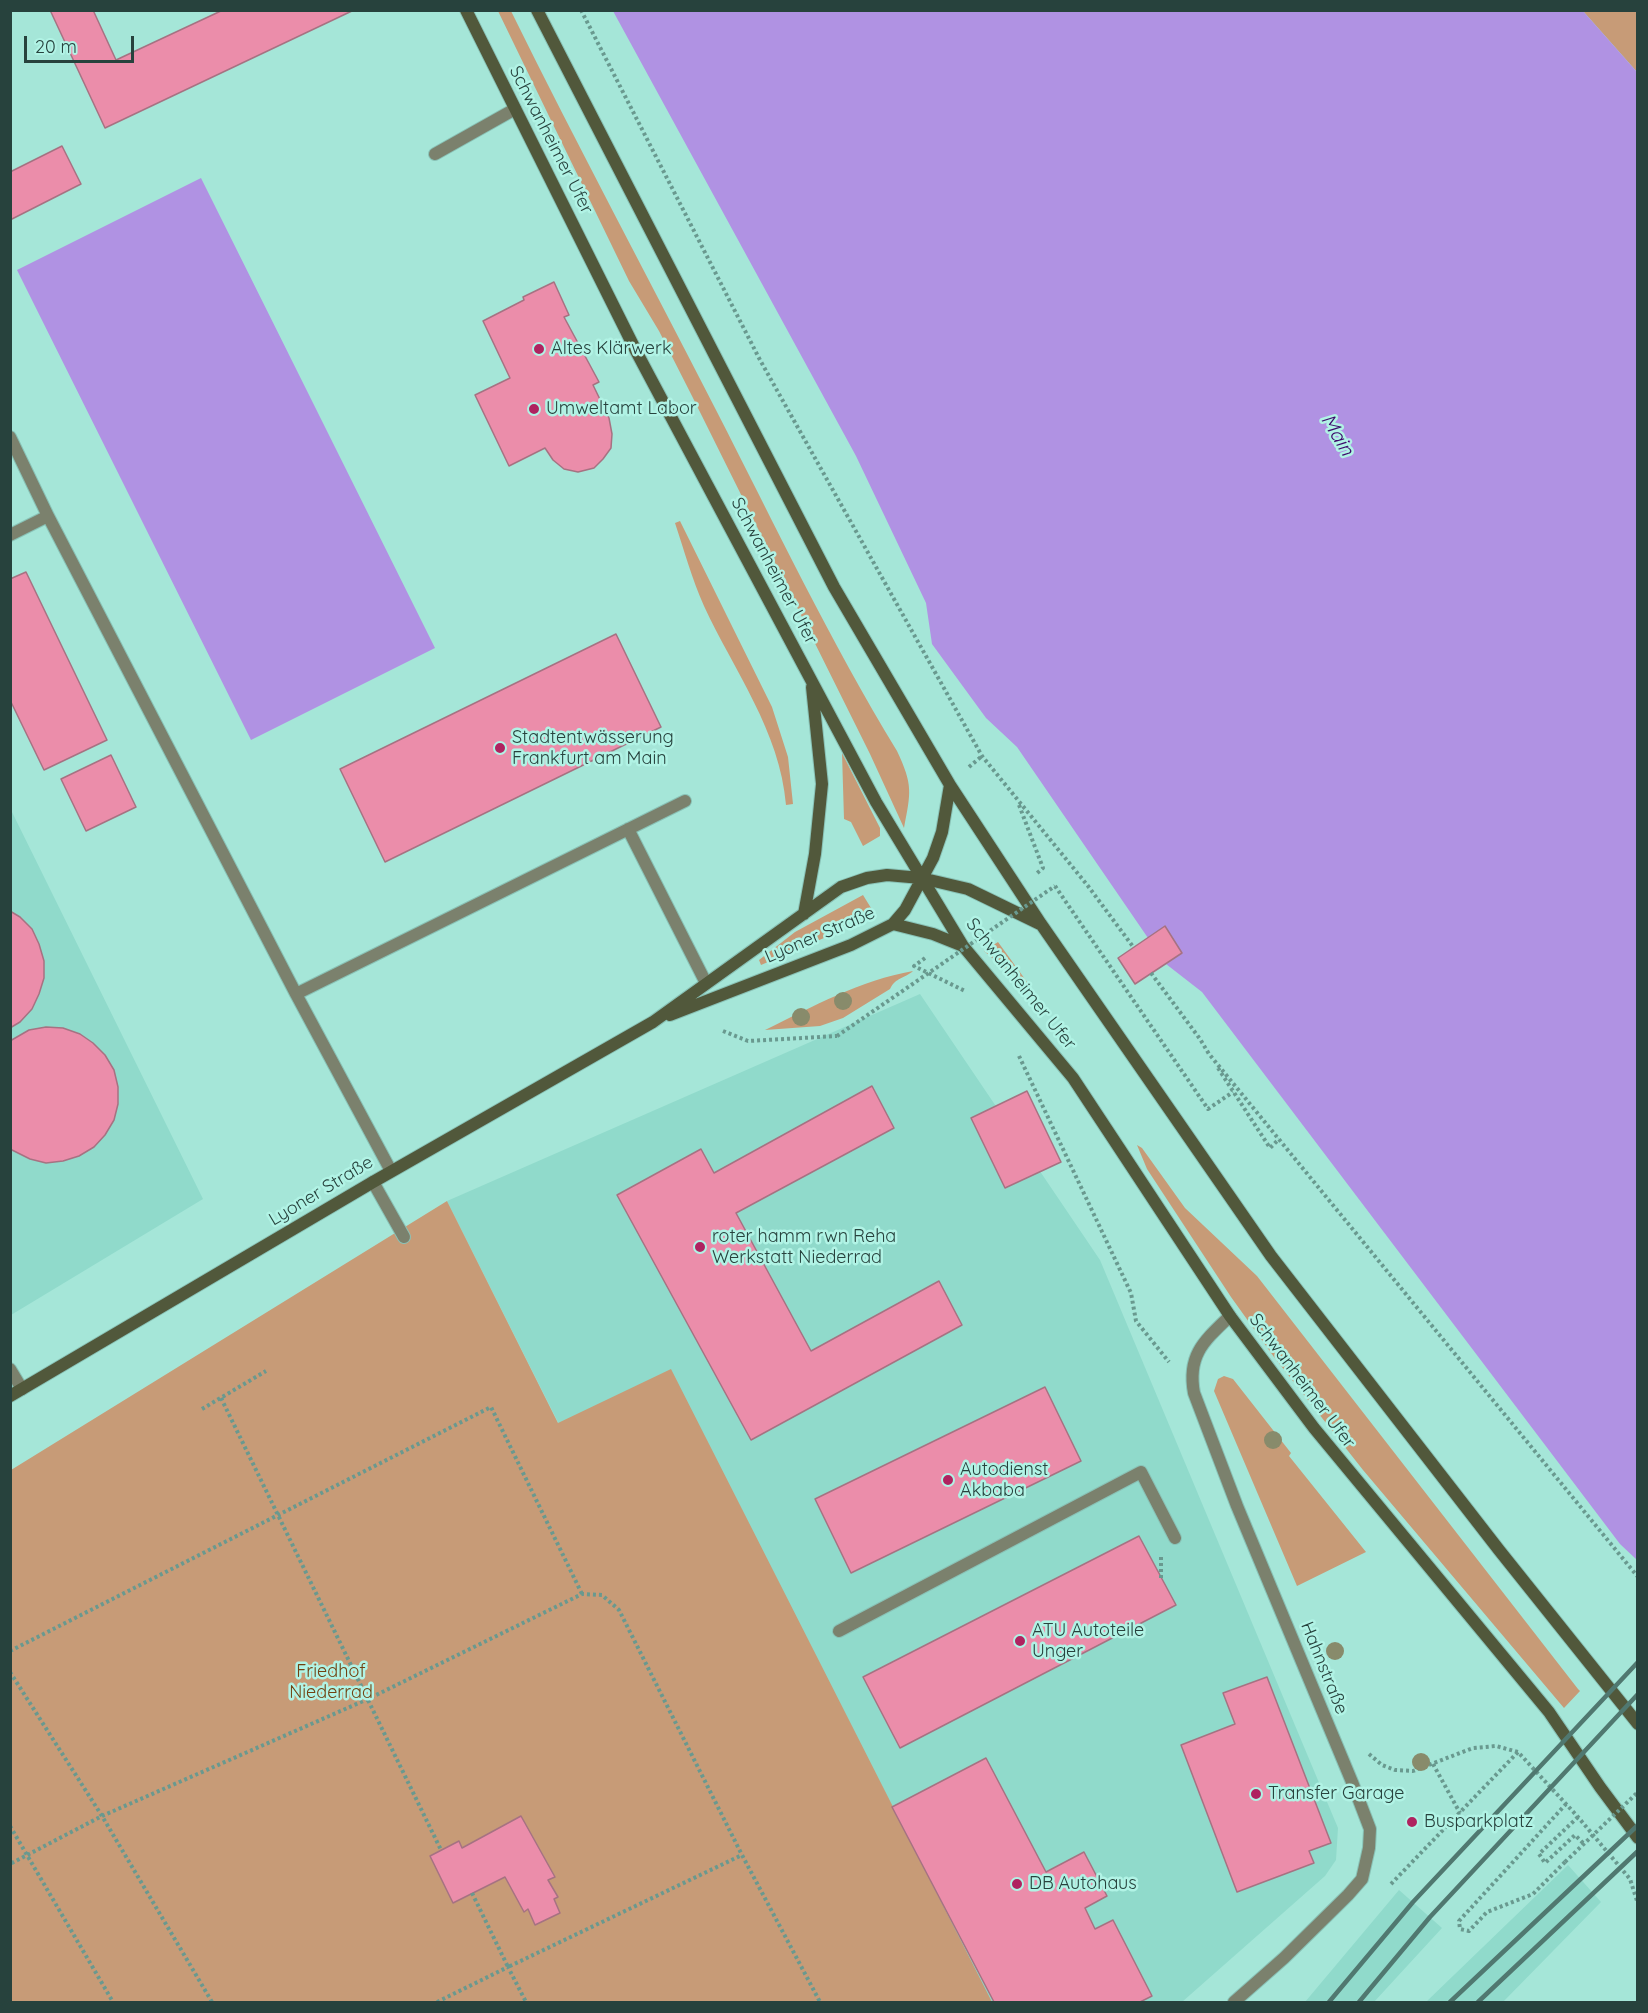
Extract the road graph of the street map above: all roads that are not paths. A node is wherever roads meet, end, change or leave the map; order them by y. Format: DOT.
graph roads {
  1 [pos="466,10"];
  2 [pos="537,10"];
  3 [pos="515,109"];
  4 [pos="435,154"];
  5 [pos="10,437"];
  6 [pos="48,516"];
  7 [pos="10,535"];
  8 [pos="811,680"];
  9 [pos="950,784"];
  10 [pos="685,801"];
  11 [pos="628,829"];
  12 [pos="921,878"];
  13 [pos="804,914"];
  14 [pos="893,924"];
  15 [pos="1041,924"];
  16 [pos="963,946"];
  17 [pos="706,984"];
  18 [pos="296,994"];
  19 [pos="653,1022"];
  20 [pos="391,1171"];
  21 [pos="373,1182"];
  22 [pos="404,1237"];
  23 [pos="1230,1316"];
  24 [pos="10,1369"];
  25 [pos="22,1389"];
  26 [pos="10,1396"];
  27 [pos="1176,1538"];
  28 [pos="839,1631"];
  29 [pos="1638,1725"];
  30 [pos="1638,1838"];
  31 [pos="1234,2002"];
  1 -- 3 [label="main road, Schwanheimer Ufer"];
  2 -- 9 [label="main road"];
  3 -- 4 [label="street"];
  3 -- 8 [label="main road, Schwanheimer Ufer"];
  5 -- 6 [label="street"];
  6 -- 7 [label="street"];
  6 -- 18 [label="street"];
  8 -- 12 [label="main road, Schwanheimer Ufer"];
  8 -- 13 [label="main road"];
  9 -- 12 [label="main road"];
  9 -- 15 [label="main road"];
  10 -- 11 [label="street"];
  11 -- 17 [label="street"];
  11 -- 18 [label="street"];
  12 -- 13 [label="main road, Lyoner Straße"];
  12 -- 14 [label="main road, Lyoner Straße"];
  12 -- 15 [label="main road"];
  12 -- 16 [label="main road, Schwanheimer Ufer"];
  13 -- 17 [label="main road, Lyoner Straße"];
  14 -- 16 [label="main road"];
  14 -- 19 [label="main road, Lyoner Straße"];
  15 -- 29 [label="main road"];
  16 -- 23 [label="main road, Schwanheimer Ufer"];
  17 -- 19 [label="main road, Lyoner Straße"];
  18 -- 20 [label="street"];
  19 -- 20 [label="main road, Lyoner Straße"];
  20 -- 21 [label="main road, Lyoner Straße"];
  21 -- 22 [label="street"];
  21 -- 25 [label="main road, Lyoner Straße"];
  23 -- 30 [label="main road, Schwanheimer Ufer"];
  23 -- 31 [label="street, Hahnstraße"];
  24 -- 25 [label="street"];
  25 -- 26 [label="main road, Lyoner Straße"];
  27 -- 28 [label="street"];
}
